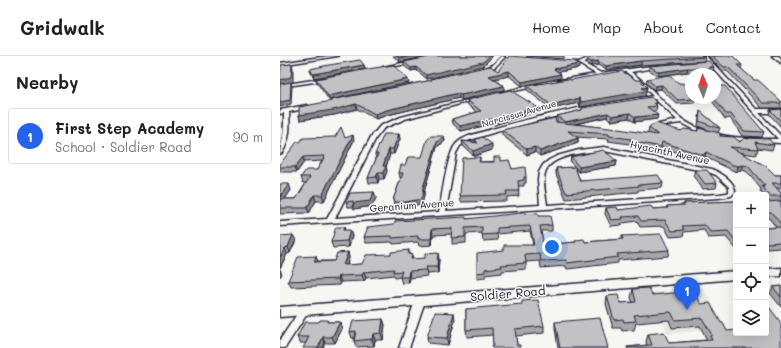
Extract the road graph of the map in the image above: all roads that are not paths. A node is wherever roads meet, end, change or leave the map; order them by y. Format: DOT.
graph roads {
  1 [pos="336,56"];
  2 [pos="495,56"];
  3 [pos="595,56"];
  4 [pos="704,56"];
  5 [pos="774,56"];
  6 [pos="323,57"];
  7 [pos="503,57"];
  8 [pos="510,57"];
  9 [pos="418,61"];
  10 [pos="781,61"];
  11 [pos="564,62"];
  12 [pos="580,63"];
  13 [pos="696,63"];
  14 [pos="703,63"];
  15 [pos="711,63"];
  16 [pos="280,64"];
  17 [pos="379,68"];
  18 [pos="477,71"];
  19 [pos="627,71"];
  20 [pos="601,75"];
  21 [pos="332,78"];
  22 [pos="555,82"];
  23 [pos="540,84"];
  24 [pos="280,86"];
  25 [pos="727,87"];
  26 [pos="734,87"];
  27 [pos="492,95"];
  28 [pos="485,96"];
  29 [pos="657,97"];
  30 [pos="313,106"];
  31 [pos="283,111"];
  32 [pos="756,111"];
  33 [pos="781,112"];
  34 [pos="682,121"];
  35 [pos="661,125"];
  36 [pos="781,140"];
  37 [pos="280,152"];
  38 [pos="544,207"];
  39 [pos="442,213"];
  40 [pos="330,220"];
  41 [pos="280,224"];
  42 [pos="781,272"];
  43 [pos="769,273"];
  44 [pos="733,275"];
  45 [pos="420,301"];
  46 [pos="304,311"];
  47 [pos="280,312"];
  48 [pos="280,348"];
  49 [pos="404,348"];
  1 -- 6 [label="street"];
  2 -- 7 [label="street"];
  3 -- 12 [label="street"];
  4 -- 15 [label="street"];
  5 -- 10 [label="main road"];
  6 -- 16 [label="street"];
  7 -- 8 [label="street"];
  7 -- 18 [label="street"];
  9 -- 17 [label="street"];
  11 -- 12 [label="street"];
  12 -- 20 [label="street"];
  13 -- 19 [label="street"];
  14 -- 15 [label="street"];
  15 -- 26 [label="street"];
  19 -- 20 [label="street"];
  19 -- 29 [label="street"];
  20 -- 22 [label="street"];
  21 -- 24 [label="street"];
  23 -- 27 [label="street"];
  25 -- 26 [label="street"];
  26 -- 32 [label="street"];
  28 -- 40 [label="street"];
  29 -- 34 [label="street"];
  29 -- 39 [label="street, Narcissus Avenue"];
  30 -- 31 [label="street"];
  31 -- 37 [label="street"];
  32 -- 33 [label="street"];
  32 -- 36 [label="street"];
  34 -- 35 [label="street"];
  34 -- 36 [label="street"];
  38 -- 38 [label="street, Hyacinth Avenue"];
  38 -- 39 [label="street, Geranium Avenue"];
  39 -- 40 [label="street, Geranium Avenue"];
  40 -- 41 [label="street, Geranium Avenue"];
  42 -- 43 [label="main road"];
  44 -- 45 [label="main road, Soldier Road"];
  45 -- 46 [label="main road, Soldier Road"];
  45 -- 49 [label="street"];
  46 -- 47 [label="main road, Soldier Road"];
  46 -- 48 [label="street"];
}
